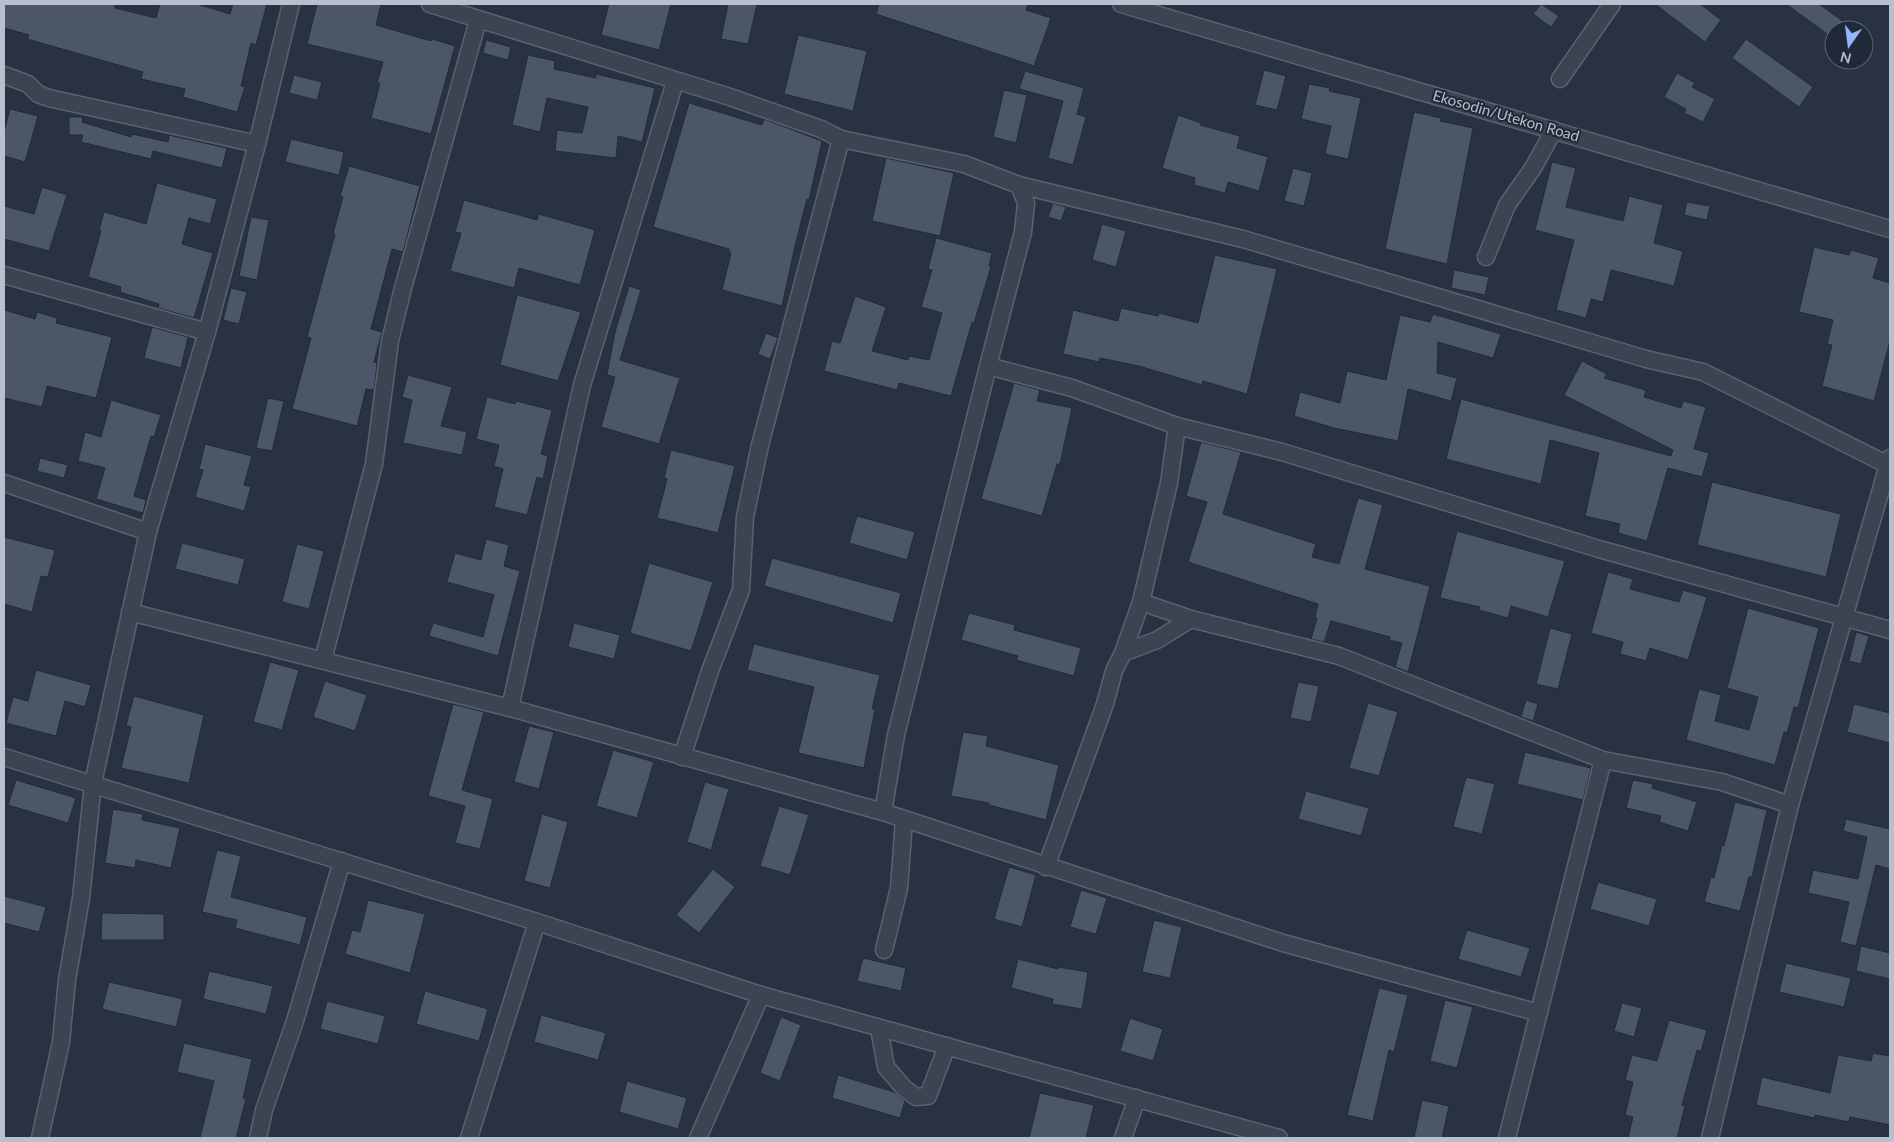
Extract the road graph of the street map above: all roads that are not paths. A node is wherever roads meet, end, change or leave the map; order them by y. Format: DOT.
graph roads {
  1 [pos="291,4"];
  2 [pos="430,4"];
  3 [pos="1122,4"];
  4 [pos="1612,4"];
  5 [pos="478,20"];
  6 [pos="4,75"];
  7 [pos="1560,79"];
  8 [pos="675,82"];
  9 [pos="1554,130"];
  10 [pos="841,139"];
  11 [pos="257,144"];
  12 [pos="1019,185"];
  13 [pos="1890,229"];
  14 [pos="1486,257"];
  15 [pos="4,275"];
  16 [pos="207,332"];
  17 [pos="988,366"];
  18 [pos="1177,426"];
  19 [pos="1889,462"];
  20 [pos="4,483"];
  21 [pos="148,532"];
  22 [pos="1141,602"];
  23 [pos="130,612"];
  24 [pos="1846,617"];
  25 [pos="1192,619"];
  26 [pos="1890,630"];
  27 [pos="1122,652"];
  28 [pos="322,660"];
  29 [pos="510,708"];
  30 [pos="682,756"];
  31 [pos="4,757"];
  32 [pos="1603,760"];
  33 [pos="93,783"];
  34 [pos="1790,805"];
  35 [pos="882,812"];
  36 [pos="904,820"];
  37 [pos="342,861"];
  38 [pos="1046,867"];
  39 [pos="537,922"];
  40 [pos="884,950"];
  41 [pos="761,995"];
  42 [pos="1539,1013"];
  43 [pos="879,1028"];
  44 [pos="948,1046"];
  45 [pos="1136,1098"];
  46 [pos="40,1138"];
  47 [pos="258,1138"];
  48 [pos="469,1138"];
  49 [pos="698,1138"];
  50 [pos="1123,1138"];
  51 [pos="1279,1138"];
  52 [pos="1507,1138"];
  53 [pos="1710,1138"];
  1 -- 11 [label="street"];
  2 -- 5 [label="street"];
  3 -- 9 [label="street, Ekosodin/Utekon Road"];
  4 -- 7 [label="street"];
  5 -- 8 [label="street"];
  5 -- 28 [label="street"];
  6 -- 11 [label="street"];
  8 -- 10 [label="street"];
  8 -- 29 [label="street"];
  9 -- 13 [label="street, Ekosodin/Utekon Road"];
  9 -- 14 [label="street"];
  10 -- 12 [label="street"];
  10 -- 30 [label="street"];
  11 -- 16 [label="street"];
  12 -- 17 [label="street"];
  12 -- 19 [label="street"];
  15 -- 16 [label="street"];
  16 -- 21 [label="street"];
  17 -- 18 [label="street"];
  17 -- 35 [label="street"];
  18 -- 22 [label="street"];
  18 -- 24 [label="street"];
  19 -- 24 [label="street"];
  20 -- 21 [label="street"];
  21 -- 23 [label="street"];
  22 -- 25 [label="street"];
  22 -- 27 [label="street"];
  23 -- 28 [label="street"];
  23 -- 33 [label="street"];
  24 -- 26 [label="street"];
  24 -- 34 [label="street"];
  25 -- 27 [label="street"];
  25 -- 32 [label="street"];
  27 -- 38 [label="street"];
  28 -- 29 [label="street"];
  29 -- 30 [label="street"];
  30 -- 35 [label="street"];
  31 -- 33 [label="street"];
  32 -- 34 [label="street"];
  32 -- 42 [label="street"];
  33 -- 37 [label="street"];
  33 -- 46 [label="street"];
  34 -- 53 [label="street"];
  35 -- 36 [label="street"];
  36 -- 38 [label="street"];
  36 -- 40 [label="street"];
  37 -- 39 [label="street"];
  37 -- 47 [label="street"];
  38 -- 42 [label="street"];
  39 -- 41 [label="street"];
  39 -- 48 [label="street"];
  41 -- 43 [label="street"];
  41 -- 49 [label="street"];
  42 -- 52 [label="street"];
  43 -- 44 [label="street"];
  43 -- 44 [label="street"];
  44 -- 45 [label="street"];
  45 -- 50 [label="street"];
  45 -- 51 [label="street"];
}
